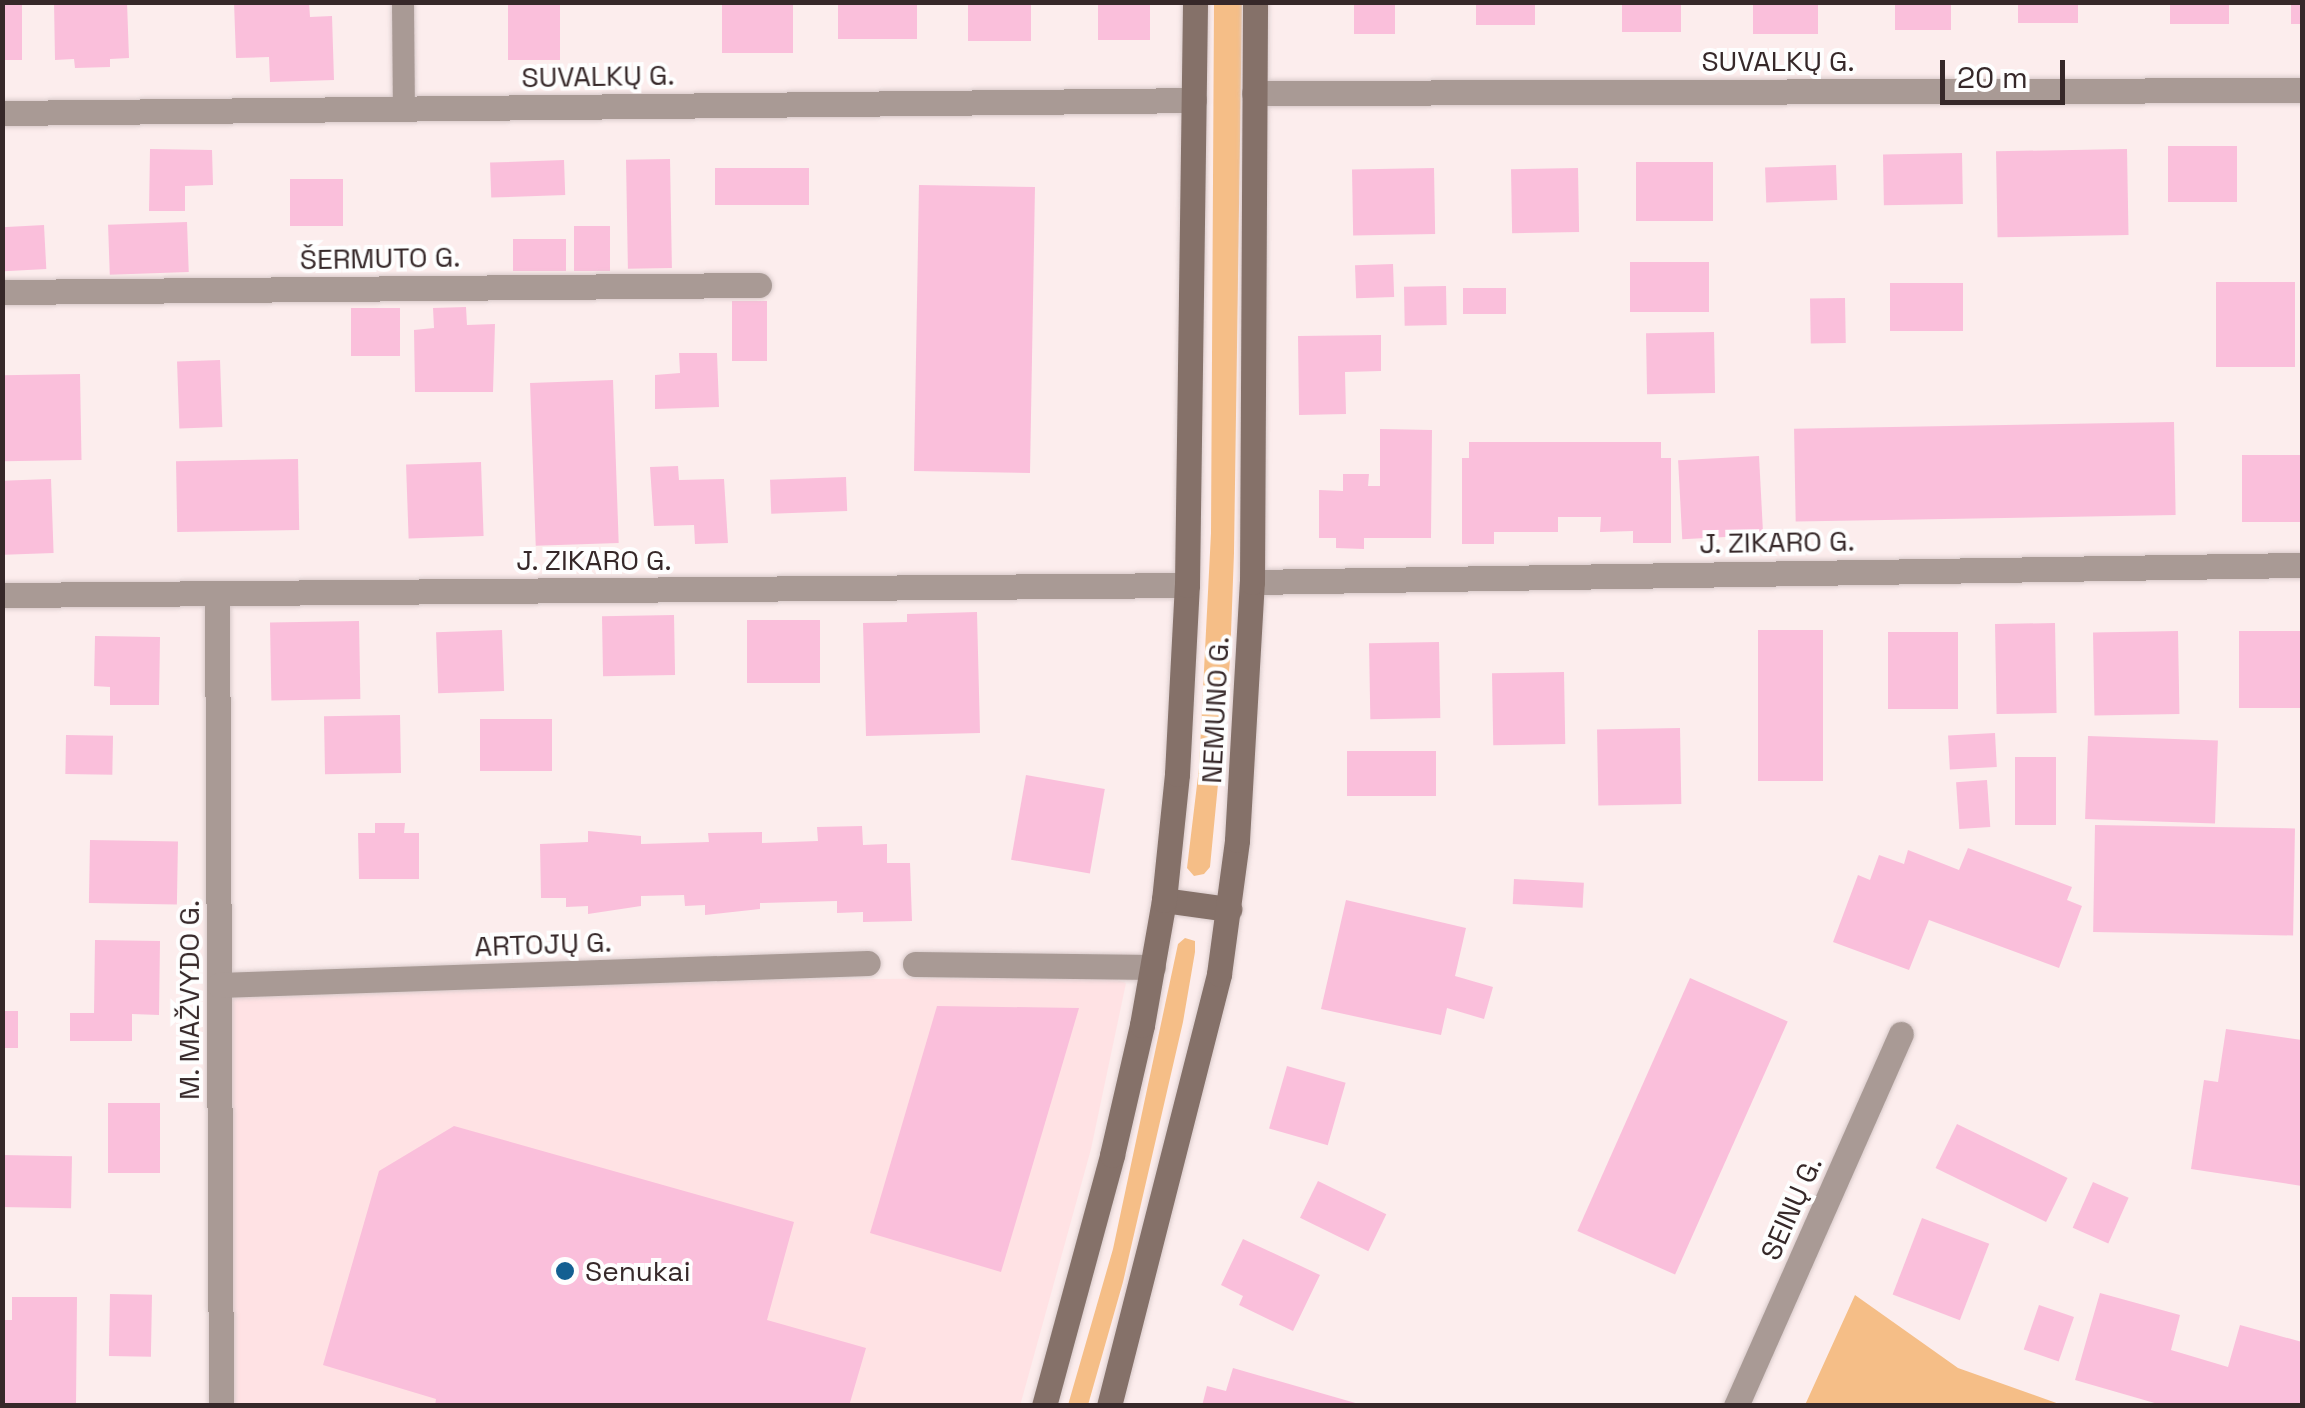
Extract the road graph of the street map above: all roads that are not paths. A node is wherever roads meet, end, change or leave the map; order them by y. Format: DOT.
graph roads {
  1 [pos="403,2"];
  2 [pos="1195,2"];
  3 [pos="1254,2"];
  4 [pos="2302,90"];
  5 [pos="1254,92"];
  6 [pos="1194,100"];
  7 [pos="404,108"];
  8 [pos="2,113"];
  9 [pos="759,285"];
  10 [pos="2,292"];
  11 [pos="2302,565"];
  12 [pos="1252,582"];
  13 [pos="1187,585"];
  14 [pos="217,593"];
  15 [pos="2,595"];
  16 [pos="1164,900"];
  17 [pos="1229,909"];
  18 [pos="868,962"];
  19 [pos="915,964"];
  20 [pos="1153,967"];
  21 [pos="219,985"];
  22 [pos="1901,1034"];
  23 [pos="221,1406"];
  24 [pos="1044,1406"];
  25 [pos="1109,1406"];
  26 [pos="1736,1406"];
  1 -- 7 [label="lane"];
  2 -- 6 [label="main road, NEMUNO G."];
  3 -- 5 [label="main road, NEMUNO G."];
  4 -- 5 [label="street, SUVALKŲ G."];
  5 -- 12 [label="main road, NEMUNO G."];
  6 -- 7 [label="street, SUVALKŲ G."];
  6 -- 13 [label="main road, NEMUNO G."];
  7 -- 8 [label="street, SUVALKŲ G."];
  9 -- 10 [label="street, ŠERMUTO G."];
  11 -- 12 [label="street, J. ZIKARO G."];
  12 -- 17 [label="main road, NEMUNO G."];
  13 -- 14 [label="street, J. ZIKARO G."];
  13 -- 16 [label="main road, NEMUNO G."];
  14 -- 15 [label="street, J. ZIKARO G."];
  14 -- 21 [label="street, M. MAŽVYDO G."];
  16 -- 17 [label="main road"];
  16 -- 20 [label="main road, NEMUNO G."];
  17 -- 25 [label="main road, NEMUNO G."];
  18 -- 21 [label="street, ARTOJŲ G."];
  19 -- 20 [label="street"];
  20 -- 24 [label="main road, NEMUNO G."];
  21 -- 23 [label="street, M. MAŽVYDO G."];
  22 -- 26 [label="street, SEINŲ G."];
}
